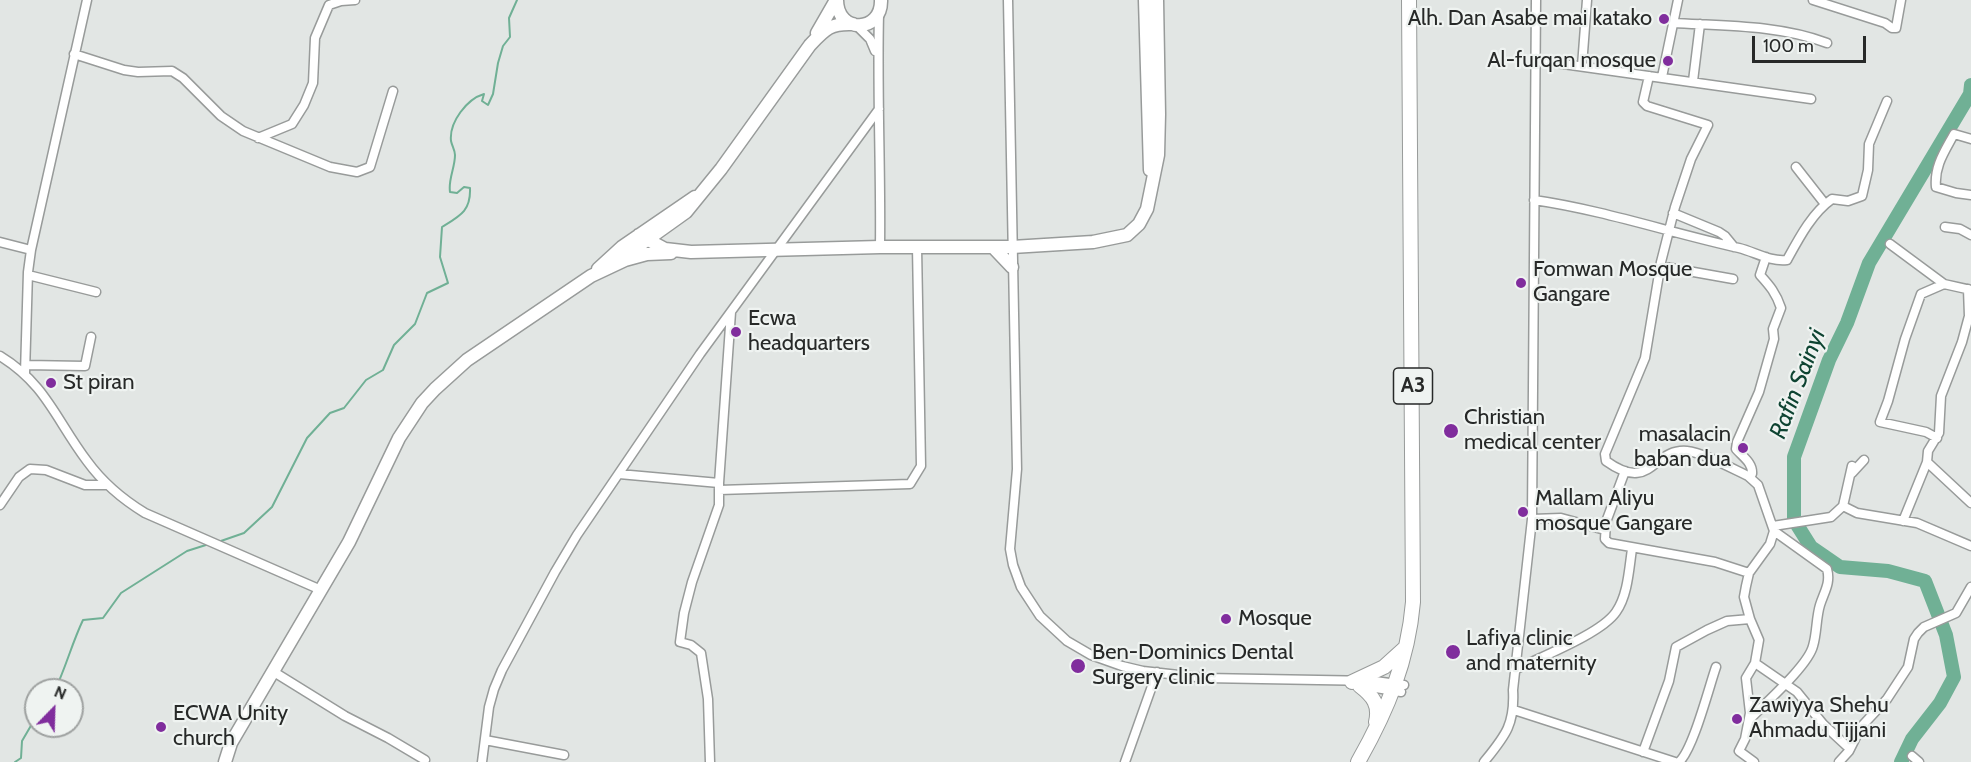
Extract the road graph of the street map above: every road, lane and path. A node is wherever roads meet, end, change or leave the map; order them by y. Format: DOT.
graph roads {
  1 [pos="87,0"];
  2 [pos="355,0"];
  3 [pos="1008,0"];
  4 [pos="1144,0"];
  5 [pos="1157,0"];
  6 [pos="1409,0"];
  7 [pos="1417,0"];
  8 [pos="1536,0"];
  9 [pos="1587,0"];
  10 [pos="1678,0"];
  11 [pos="1813,0"];
  12 [pos="1901,0"];
  13 [pos="834,4"];
  14 [pos="881,5"];
  15 [pos="1673,23"];
  16 [pos="1700,24"];
  17 [pos="854,25"];
  18 [pos="1827,44"];
  19 [pos="810,45"];
  20 [pos="74,54"];
  21 [pos="877,57"];
  22 [pos="1535,60"];
  23 [pos="1582,66"];
  24 [pos="1649,76"];
  25 [pos="1662,77"];
  26 [pos="1693,81"];
  27 [pos="393,91"];
  28 [pos="1811,99"];
  29 [pos="1887,101"];
  30 [pos="879,109"];
  31 [pos="258,138"];
  32 [pos="1971,139"];
  33 [pos="1796,167"];
  34 [pos="1151,192"];
  35 [pos="1971,195"];
  36 [pos="1534,200"];
  37 [pos="1825,204"];
  38 [pos="1673,213"];
  39 [pos="1945,227"];
  40 [pos="1668,231"];
  41 [pos="1971,235"];
  42 [pos="644,237"];
  43 [pos="0,242"];
  44 [pos="1890,244"];
  45 [pos="917,247"];
  46 [pos="993,247"];
  47 [pos="1012,247"];
  48 [pos="1734,247"];
  49 [pos="880,248"];
  50 [pos="31,250"];
  51 [pos="777,251"];
  52 [pos="692,252"];
  53 [pos="1767,257"];
  54 [pos="1660,266"];
  55 [pos="1012,267"];
  56 [pos="607,268"];
  57 [pos="28,275"];
  58 [pos="591,276"];
  59 [pos="1733,279"];
  60 [pos="1944,284"];
  61 [pos="1969,289"];
  62 [pos="96,292"];
  63 [pos="731,311"];
  64 [pos="91,337"];
  65 [pos="0,356"];
  66 [pos="26,369"];
  67 [pos="1937,438"];
  68 [pos="1864,460"];
  69 [pos="1927,462"];
  70 [pos="1625,471"];
  71 [pos="619,474"];
  72 [pos="1748,476"];
  73 [pos="107,485"];
  74 [pos="719,486"];
  75 [pos="1971,504"];
  76 [pos="0,505"];
  77 [pos="1843,506"];
  78 [pos="1532,519"];
  79 [pos="1903,521"];
  80 [pos="1774,529"];
  81 [pos="1605,530"];
  82 [pos="1971,546"];
  83 [pos="1632,549"];
  84 [pos="1749,573"];
  85 [pos="1971,587"];
  86 [pos="321,590"];
  87 [pos="1750,620"];
  88 [pos="1408,644"];
  89 [pos="1755,663"];
  90 [pos="1716,667"];
  91 [pos="1515,670"];
  92 [pos="274,672"];
  93 [pos="1157,672"];
  94 [pos="1785,683"];
  95 [pos="1356,684"];
  96 [pos="1398,688"];
  97 [pos="1514,710"];
  98 [pos="1752,715"];
  99 [pos="1373,734"];
  100 [pos="485,740"];
  101 [pos="1850,749"];
  102 [pos="1643,752"];
  103 [pos="564,755"];
  104 [pos="425,760"];
  105 [pos="225,762"];
  106 [pos="482,762"];
  107 [pos="710,762"];
  108 [pos="1125,762"];
  109 [pos="1358,762"];
  110 [pos="1369,762"];
  111 [pos="1484,762"];
  112 [pos="1677,762"];
  113 [pos="1754,762"];
  114 [pos="1839,762"];
  1 -- 20 [label="street"];
  2 -- 31 [label="street"];
  3 -- 47 [label="street"];
  4 -- 34 [label="main road"];
  5 -- 34 [label="main road"];
  6 -- 88 [label="highway, A3"];
  7 -- 96 [label="highway, A3"];
  8 -- 22 [label="street"];
  9 -- 23 [label="street"];
  10 -- 15 [label="street"];
  11 -- 12 [label="street"];
  13 -- 17 [label="main road"];
  13 -- 19 [label="main road"];
  14 -- 17 [label="main road"];
  14 -- 21 [label="street"];
  15 -- 16 [label="street"];
  15 -- 25 [label="street"];
  16 -- 18 [label="street"];
  16 -- 26 [label="street"];
  17 -- 19 [label="main road"];
  17 -- 21 [label="street"];
  19 -- 42 [label="main road"];
  20 -- 31 [label="street"];
  20 -- 50 [label="street"];
  21 -- 30 [label="street"];
  22 -- 23 [label="street"];
  22 -- 36 [label="street"];
  23 -- 24 [label="street"];
  24 -- 25 [label="street"];
  24 -- 38 [label="street"];
  25 -- 26 [label="street"];
  26 -- 28 [label="street"];
  27 -- 31 [label="street"];
  29 -- 37 [label="street"];
  30 -- 49 [label="street"];
  30 -- 51 [label="street"];
  32 -- 35 [label="street"];
  33 -- 37 [label="street"];
  34 -- 47 [label="main road"];
  36 -- 40 [label="street"];
  36 -- 78 [label="street"];
  37 -- 53 [label="street"];
  38 -- 40 [label="street"];
  38 -- 48 [label="street"];
  39 -- 41 [label="street"];
  40 -- 48 [label="street"];
  40 -- 54 [label="street"];
  42 -- 52 [label="main road"];
  42 -- 56 [label="main road"];
  42 -- 58 [label="main road"];
  43 -- 50 [label="street"];
  44 -- 60 [label="street"];
  45 -- 46 [label="main road"];
  45 -- 49 [label="main road"];
  45 -- 74 [label="street"];
  46 -- 47 [label="main road"];
  46 -- 55 [label="main road"];
  47 -- 55 [label="street"];
  48 -- 53 [label="street"];
  49 -- 51 [label="main road"];
  50 -- 57 [label="street"];
  51 -- 52 [label="main road"];
  51 -- 63 [label="street"];
  52 -- 56 [label="main road"];
  53 -- 72 [label="street"];
  54 -- 59 [label="street"];
  54 -- 70 [label="street"];
  55 -- 93 [label="street"];
  56 -- 58 [label="main road"];
  57 -- 62 [label="street"];
  57 -- 66 [label="street"];
  58 -- 86 [label="main road"];
  60 -- 61 [label="street"];
  60 -- 67 [label="street"];
  61 -- 67 [label="street"];
  63 -- 71 [label="street"];
  63 -- 74 [label="street"];
  64 -- 66 [label="street"];
  65 -- 66 [label="street"];
  66 -- 73 [label="street"];
  67 -- 69 [label="street"];
  68 -- 77 [label="street"];
  69 -- 75 [label="street"];
  69 -- 79 [label="street"];
  70 -- 72 [label="street"];
  70 -- 81 [label="street"];
  71 -- 74 [label="street"];
  71 -- 100 [label="street"];
  72 -- 80 [label="street"];
  73 -- 76 [label="street"];
  73 -- 86 [label="street"];
  74 -- 107 [label="street"];
  77 -- 79 [label="street"];
  77 -- 80 [label="street"];
  78 -- 81 [label="street"];
  78 -- 91 [label="street"];
  79 -- 82 [label="street"];
  80 -- 84 [label="street"];
  80 -- 94 [label="street"];
  81 -- 83 [label="street"];
  83 -- 84 [label="street"];
  83 -- 91 [label="street"];
  84 -- 87 [label="street"];
  85 -- 101 [label="street"];
  86 -- 92 [label="main road"];
  87 -- 89 [label="street"];
  87 -- 102 [label="street"];
  88 -- 95 [label="highway"];
  88 -- 96 [label="highway, A3"];
  89 -- 94 [label="street"];
  89 -- 98 [label="street"];
  90 -- 112 [label="street"];
  91 -- 97 [label="street"];
  92 -- 104 [label="street"];
  92 -- 105 [label="main road"];
  93 -- 95 [label="street"];
  93 -- 108 [label="street"];
  94 -- 98 [label="street"];
  94 -- 101 [label="street"];
  95 -- 96 [label="street"];
  95 -- 99 [label="highway"];
  96 -- 99 [label="highway, A3"];
  96 -- 110 [label="highway, A3"];
  97 -- 102 [label="street"];
  97 -- 111 [label="street"];
  98 -- 113 [label="street"];
  99 -- 109 [label="highway, A3"];
  100 -- 103 [label="street"];
  100 -- 106 [label="street"];
  101 -- 114 [label="street"];
  102 -- 112 [label="street"];
}
